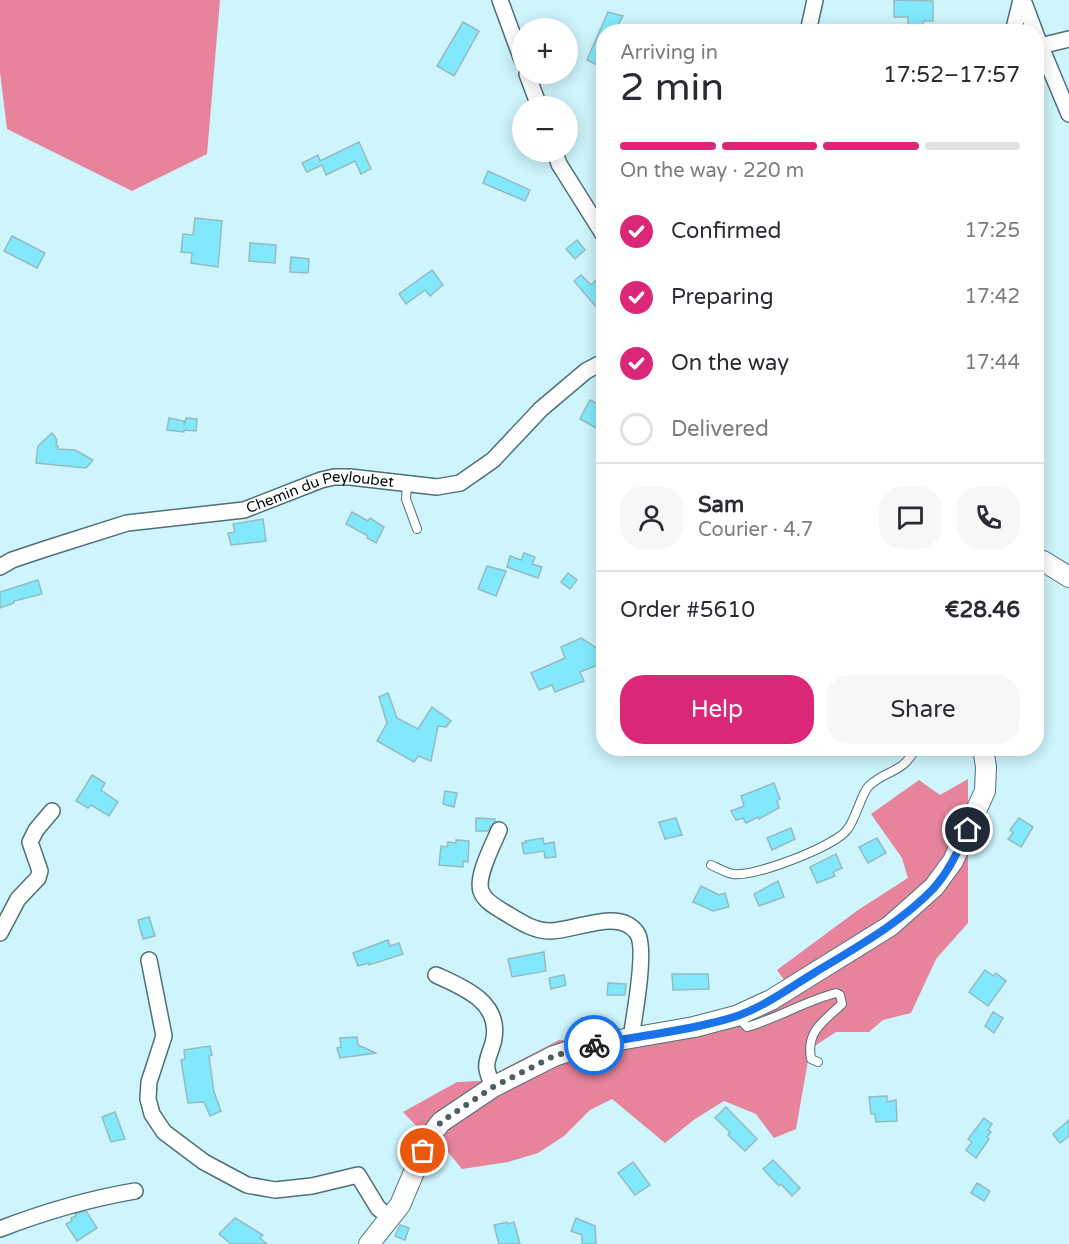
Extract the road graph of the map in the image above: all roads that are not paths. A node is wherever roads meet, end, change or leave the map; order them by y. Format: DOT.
graph roads {
  1 [pos="500,0"];
  2 [pos="815,0"];
  3 [pos="1022,0"];
  4 [pos="810,24"];
  5 [pos="1015,24"];
  6 [pos="1030,24"];
  7 [pos="512,33"];
  8 [pos="1044,38"];
  9 [pos="1069,39"];
  10 [pos="1044,57"];
  11 [pos="1069,114"];
  12 [pos="558,162"];
  13 [pos="596,223"];
  14 [pos="596,366"];
  15 [pos="407,484"];
  16 [pos="417,529"];
  17 [pos="1044,562"];
  18 [pos="0,567"];
  19 [pos="1069,576"];
  20 [pos="911,756"];
  21 [pos="984,756"];
  22 [pos="52,811"];
  23 [pos="499,830"];
  24 [pos="711,865"];
  25 [pos="0,933"];
  26 [pos="149,960"];
  27 [pos="436,975"];
  28 [pos="736,1016"];
  29 [pos="631,1037"];
  30 [pos="818,1062"];
  31 [pos="493,1087"];
  32 [pos="135,1191"];
  33 [pos="390,1218"];
  34 [pos="0,1229"];
  35 [pos="373,1243"];
  1 -- 7 [label="street"];
  2 -- 4 [label="street"];
  3 -- 5 [label="street"];
  3 -- 6 [label="street"];
  8 -- 9 [label="street"];
  10 -- 11 [label="street"];
  12 -- 13 [label="street"];
  14 -- 15 [label="street, Chemin du Peyloubet"];
  15 -- 16 [label="lane"];
  15 -- 18 [label="street, Chemin du Peyloubet"];
  17 -- 19 [label="street"];
  20 -- 24 [label="lane"];
  21 -- 28 [label="street"];
  22 -- 25 [label="street"];
  23 -- 29 [label="street"];
  26 -- 33 [label="street"];
  27 -- 31 [label="street"];
  28 -- 29 [label="street"];
  28 -- 30 [label="lane"];
  29 -- 31 [label="street"];
  31 -- 33 [label="street"];
  32 -- 34 [label="street"];
  33 -- 35 [label="street"];
}
